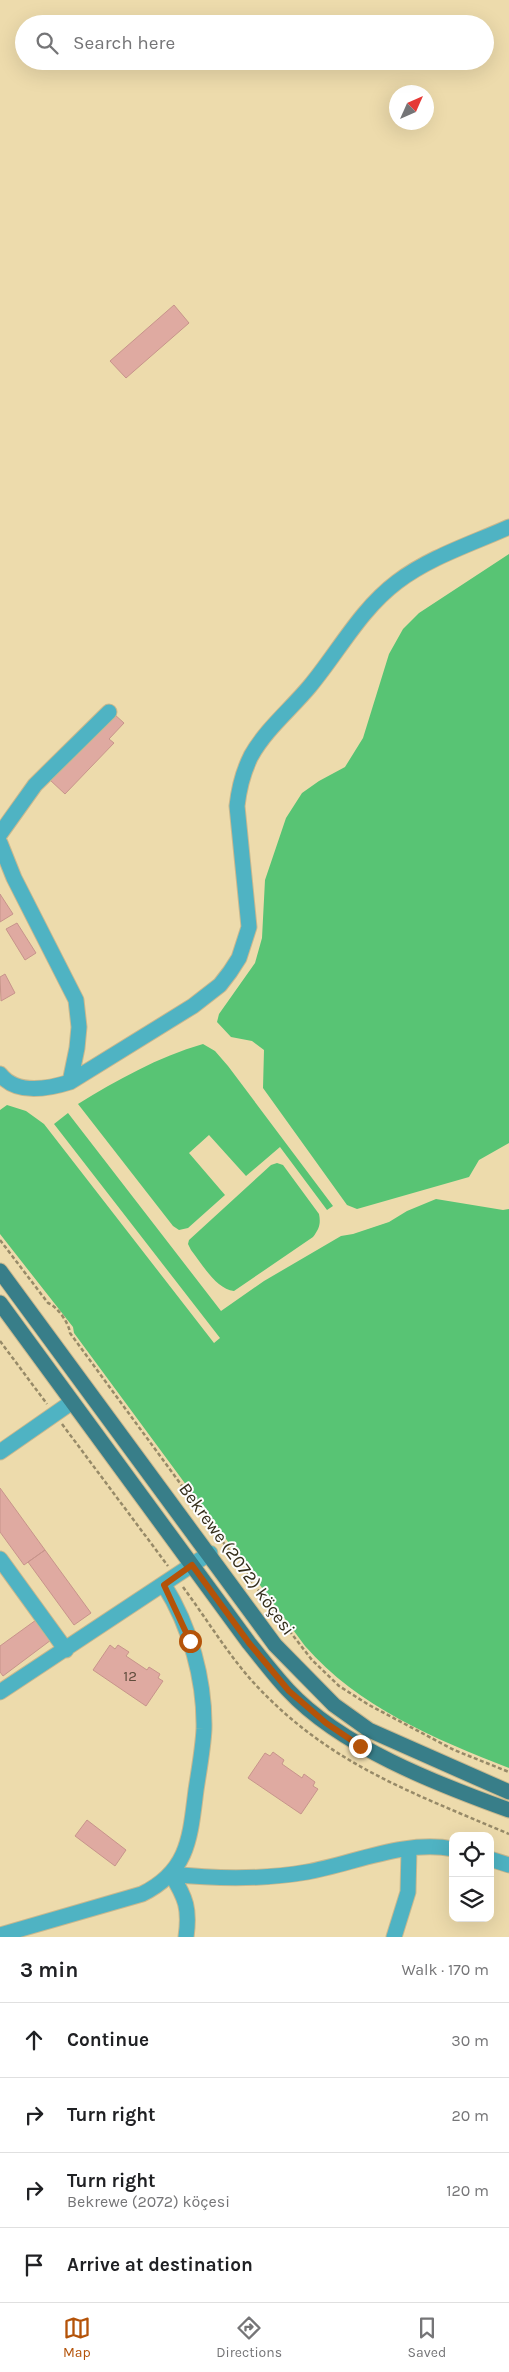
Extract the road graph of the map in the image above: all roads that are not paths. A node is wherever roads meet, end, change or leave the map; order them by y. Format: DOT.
graph roads {
  1 [pos="509,527"];
  2 [pos="109,712"];
  3 [pos="0,834"];
  4 [pos="0,843"];
  5 [pos="1,1077"];
  6 [pos="70,1082"];
  7 [pos="0,1271"];
  8 [pos="0,1303"];
  9 [pos="72,1402"];
  10 [pos="0,1452"];
  11 [pos="210,1554"];
  12 [pos="0,1559"];
  13 [pos="192,1565"];
  14 [pos="164,1585"];
  15 [pos="66,1650"];
  16 [pos="0,1692"];
  17 [pos="509,1792"];
  18 [pos="509,1810"];
  19 [pos="409,1849"];
  20 [pos="449,1849"];
  21 [pos="494,1860"];
  22 [pos="509,1865"];
  23 [pos="171,1874"];
  24 [pos="0,1934"];
  25 [pos="186,1937"];
  26 [pos="394,1937"];
  1 -- 6 [label="street"];
  2 -- 3 [label="street"];
  4 -- 6 [label="street"];
  5 -- 6 [label="street"];
  7 -- 11 [label="main road, Bekrewe (2072) köçesi"];
  8 -- 9 [label="main road"];
  9 -- 10 [label="street"];
  9 -- 13 [label="main road"];
  11 -- 13 [label="street"];
  11 -- 17 [label="main road, Bekrewe (2072) köçesi"];
  12 -- 15 [label="street"];
  13 -- 14 [label="street"];
  13 -- 18 [label="main road"];
  14 -- 15 [label="street"];
  14 -- 23 [label="street"];
  15 -- 16 [label="street"];
  19 -- 20 [label="street"];
  19 -- 23 [label="street"];
  19 -- 26 [label="street"];
  21 -- 22 [label="street"];
  23 -- 24 [label="street"];
  23 -- 25 [label="street"];
}
